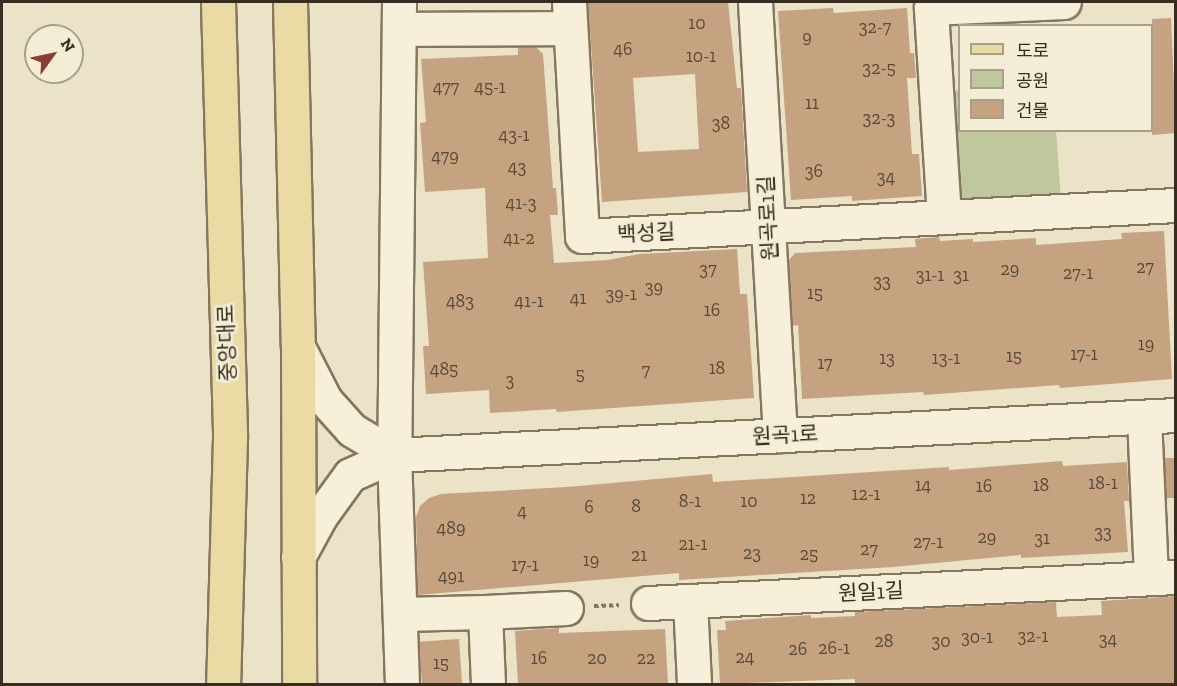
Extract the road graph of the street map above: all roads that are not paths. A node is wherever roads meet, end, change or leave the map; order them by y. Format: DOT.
graph roads {
  1 [pos="218,2"];
  2 [pos="290,2"];
  3 [pos="755,2"];
  4 [pos="1064,2"];
  5 [pos="399,15"];
  6 [pos="569,15"];
  7 [pos="1176,205"];
  8 [pos="944,217"];
  9 [pos="768,226"];
  10 [pos="298,347"];
  11 [pos="1160,416"];
  12 [pos="780,435"];
  13 [pos="394,454"];
  14 [pos="298,557"];
  15 [pos="1164,577"];
  16 [pos="690,601"];
  17 [pos="648,603"];
  18 [pos="566,608"];
  19 [pos="484,612"];
  20 [pos="400,614"];
  21 [pos="223,684"];
  22 [pos="299,684"];
  23 [pos="402,684"];
  24 [pos="488,684"];
  25 [pos="694,684"];
  1 -- 21 [label="main road, 중앙대로"];
  2 -- 10 [label="main road"];
  3 -- 9 [label="street, 원곡로1길"];
  4 -- 8 [label="street"];
  5 -- 6 [label="street"];
  5 -- 13 [label="street"];
  6 -- 9 [label="street, 백성길"];
  7 -- 8 [label="street, 백성길"];
  8 -- 9 [label="street, 백성길"];
  9 -- 12 [label="street, 원곡로1길"];
  10 -- 13 [label="street"];
  10 -- 14 [label="main road"];
  11 -- 12 [label="street, 원곡1로"];
  11 -- 15 [label="street"];
  12 -- 13 [label="street, 원곡1로"];
  13 -- 14 [label="street"];
  13 -- 20 [label="street"];
  14 -- 22 [label="main road"];
  15 -- 16 [label="street, 원일1길"];
  16 -- 17 [label="street, 원일1길"];
  16 -- 25 [label="street"];
  18 -- 19 [label="street"];
  19 -- 20 [label="street"];
  19 -- 24 [label="street"];
  20 -- 23 [label="street"];
}
